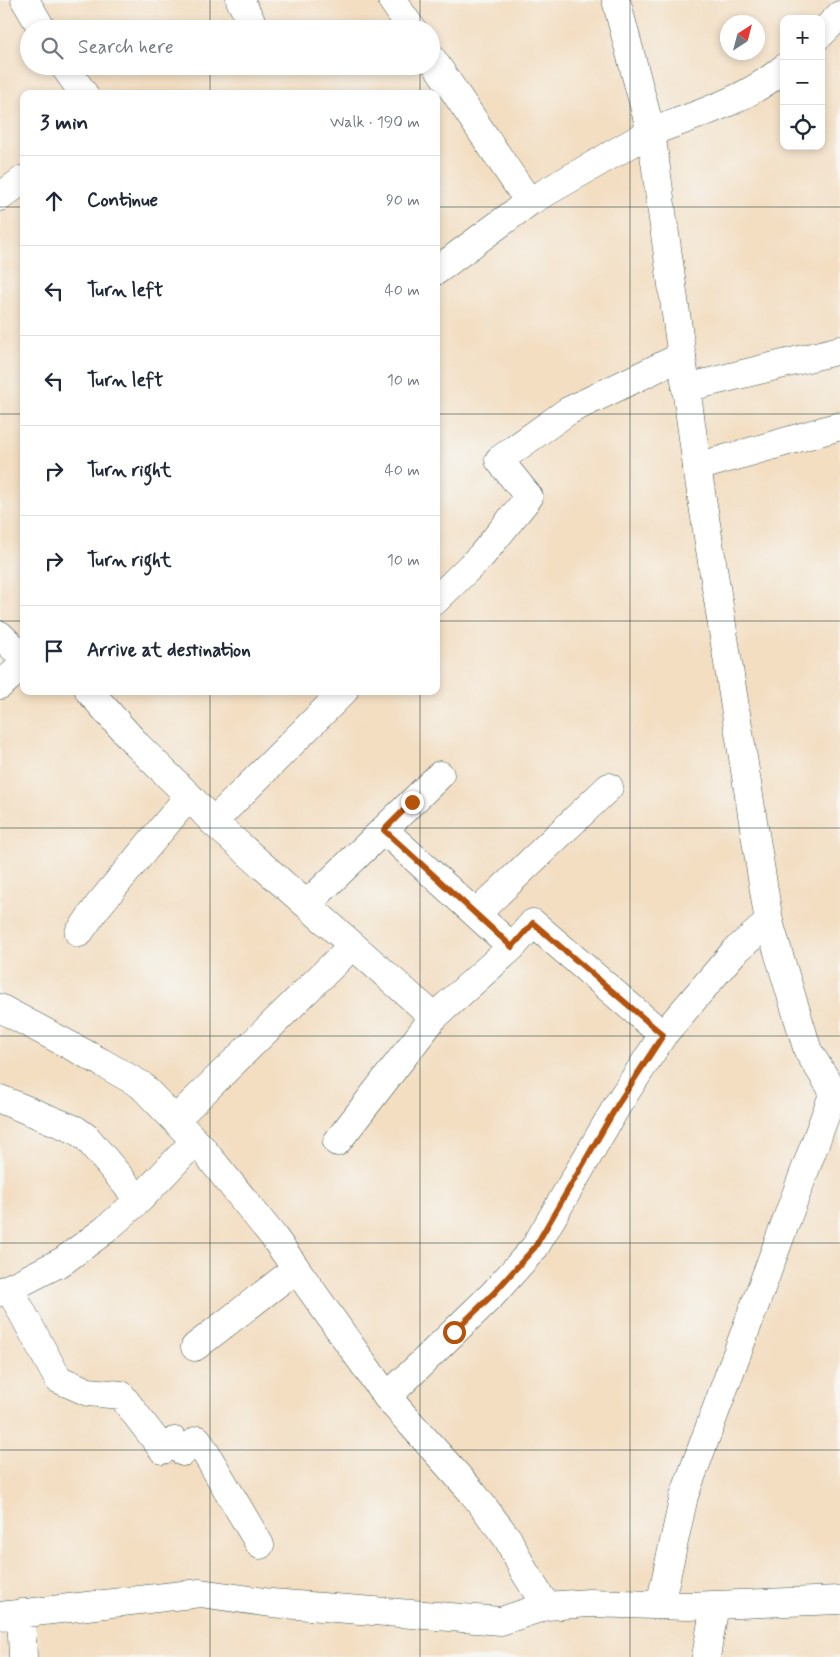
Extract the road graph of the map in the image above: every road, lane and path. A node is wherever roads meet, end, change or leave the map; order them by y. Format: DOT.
graph roads {
  1 [pos="25,0"];
  2 [pos="240,0"];
  3 [pos="392,0"];
  4 [pos="616,0"];
  5 [pos="840,15"];
  6 [pos="37,20"];
  7 [pos="250,20"];
  8 [pos="406,20"];
  9 [pos="825,30"];
  10 [pos="440,70"];
  11 [pos="780,71"];
  12 [pos="70,75"];
  13 [pos="81,90"];
  14 [pos="651,132"];
  15 [pos="20,182"];
  16 [pos="0,197"];
  17 [pos="529,202"];
  18 [pos="440,268"];
  19 [pos="840,350"];
  20 [pos="682,356"];
  21 [pos="686,388"];
  22 [pos="840,426"];
  23 [pos="696,467"];
  24 [pos="440,596"];
  25 [pos="0,635"];
  26 [pos="20,654"];
  27 [pos="20,668"];
  28 [pos="0,685"];
  29 [pos="93,695"];
  30 [pos="340,695"];
  31 [pos="440,775"];
  32 [pos="609,787"];
  33 [pos="189,796"];
  34 [pos="213,822"];
  35 [pos="384,830"];
  36 [pos="307,904"];
  37 [pos="476,914"];
  38 [pos="769,922"];
  39 [pos="79,933"];
  40 [pos="352,946"];
  41 [pos="512,947"];
  42 [pos="0,1008"];
  43 [pos="434,1017"];
  44 [pos="663,1035"];
  45 [pos="837,1096"];
  46 [pos="0,1099"];
  47 [pos="175,1120"];
  48 [pos="195,1141"];
  49 [pos="337,1142"];
  50 [pos="139,1200"];
  51 [pos="296,1269"];
  52 [pos="4,1290"];
  53 [pos="195,1347"];
  54 [pos="387,1397"];
  55 [pos="260,1545"];
  56 [pos="840,1600"];
  57 [pos="715,1605"];
  58 [pos="546,1606"];
  59 [pos="660,1606"];
  60 [pos="10,1615"];
  61 [pos="23,1657"];
  62 [pos="706,1657"];
  1 -- 6 [label="street"];
  2 -- 7 [label="street"];
  3 -- 8 [label="street"];
  4 -- 14 [label="street"];
  5 -- 9 [label="street"];
  10 -- 17 [label="street"];
  11 -- 14 [label="street"];
  12 -- 13 [label="street"];
  14 -- 17 [label="street"];
  14 -- 20 [label="street"];
  15 -- 16 [label="street"];
  17 -- 18 [label="street"];
  19 -- 21 [label="street"];
  20 -- 21 [label="street"];
  20 -- 24 [label="street"];
  21 -- 23 [label="street"];
  22 -- 23 [label="street"];
  23 -- 38 [label="street"];
  25 -- 26 [label="street"];
  27 -- 28 [label="street"];
  29 -- 33 [label="street"];
  30 -- 34 [label="street"];
  31 -- 35 [label="street"];
  32 -- 37 [label="street"];
  33 -- 34 [label="street"];
  33 -- 39 [label="street"];
  34 -- 36 [label="street"];
  35 -- 36 [label="street"];
  35 -- 37 [label="street"];
  36 -- 40 [label="street"];
  37 -- 41 [label="street"];
  38 -- 44 [label="street"];
  38 -- 45 [label="street"];
  40 -- 43 [label="street"];
  40 -- 47 [label="street"];
  41 -- 43 [label="street"];
  41 -- 44 [label="street"];
  42 -- 47 [label="street"];
  43 -- 49 [label="street"];
  44 -- 54 [label="street"];
  45 -- 59 [label="street"];
  46 -- 50 [label="street"];
  47 -- 48 [label="street"];
  48 -- 50 [label="street"];
  48 -- 51 [label="street"];
  50 -- 52 [label="street"];
  51 -- 53 [label="street"];
  51 -- 54 [label="street"];
  52 -- 55 [label="street"];
  54 -- 58 [label="street"];
  56 -- 57 [label="street"];
  57 -- 59 [label="street"];
  57 -- 62 [label="street"];
  58 -- 59 [label="street"];
  58 -- 60 [label="street"];
  60 -- 61 [label="street"];
}
